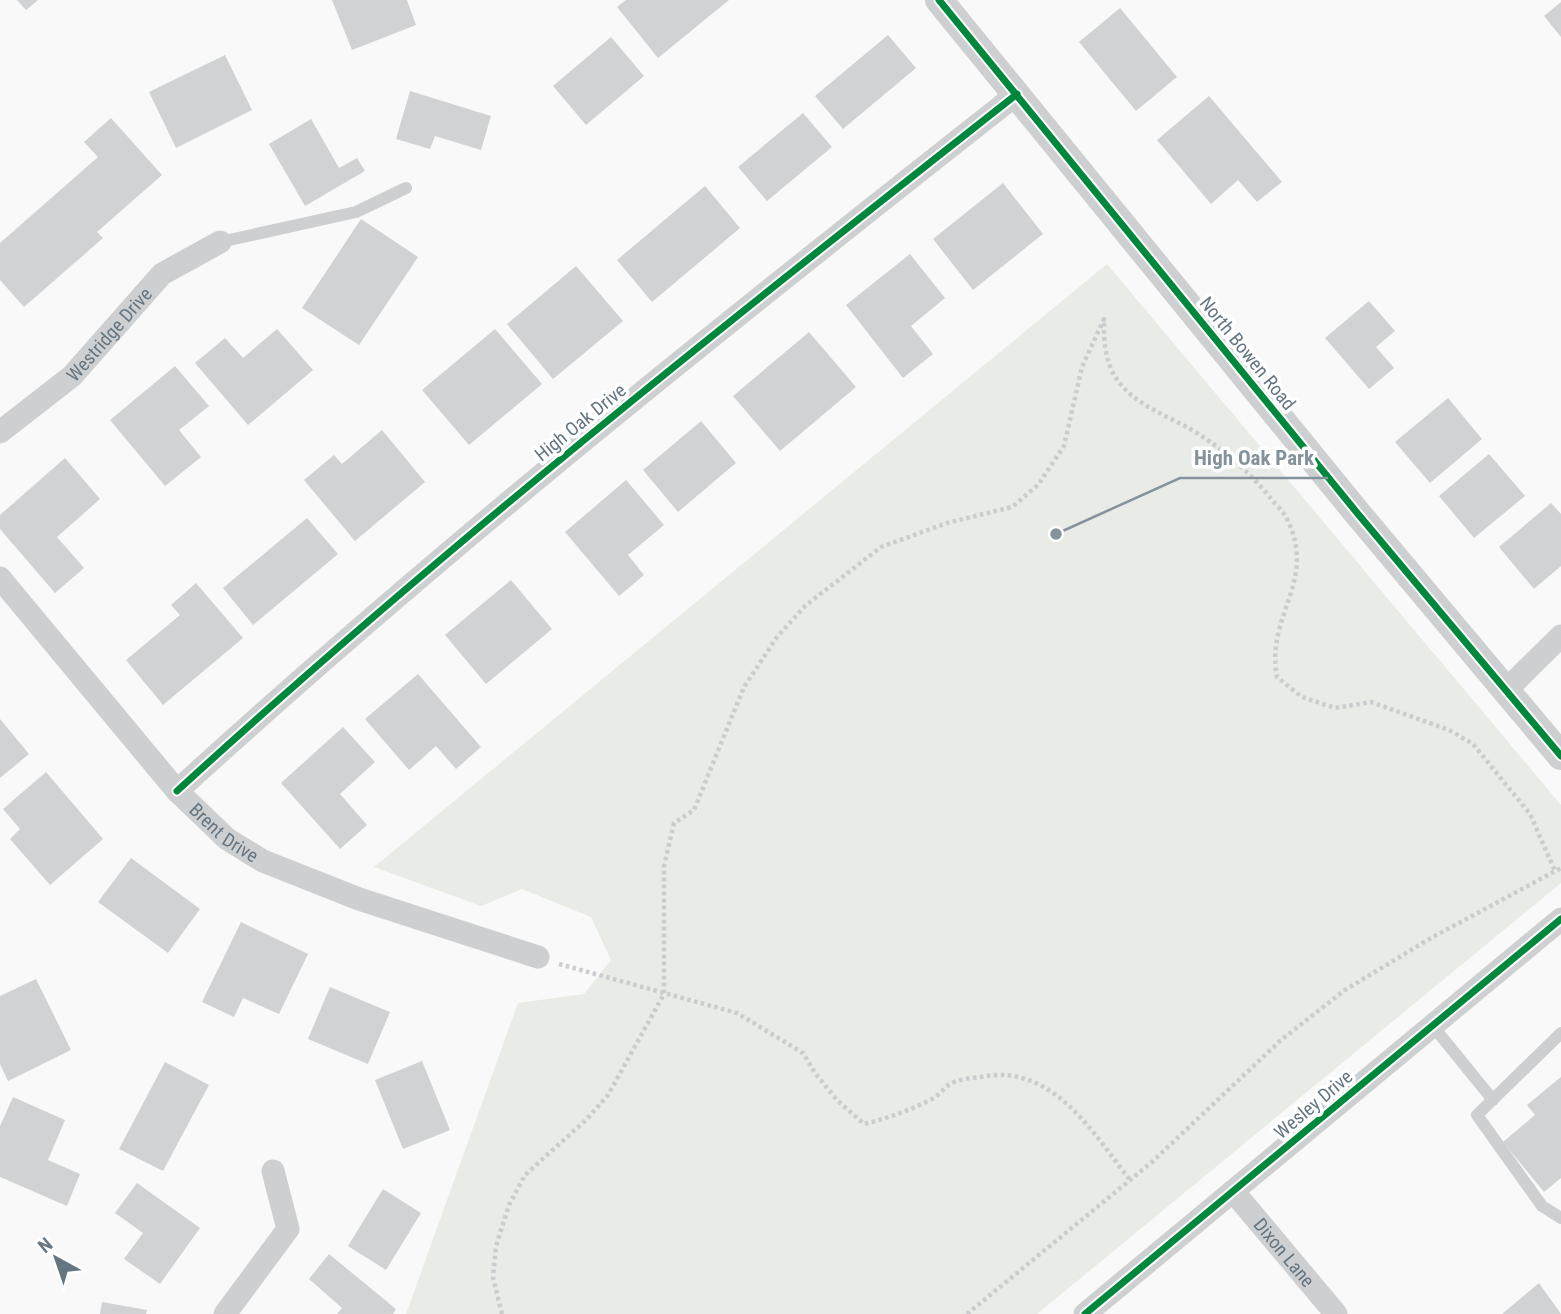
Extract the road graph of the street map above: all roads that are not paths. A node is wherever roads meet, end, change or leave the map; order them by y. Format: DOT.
graph roads {
  1 [pos="939,0"];
  2 [pos="1017,94"];
  3 [pos="406,188"];
  4 [pos="220,242"];
  5 [pos="0,432"];
  6 [pos="0,578"];
  7 [pos="1561,636"];
  8 [pos="1506,690"];
  9 [pos="1561,756"];
  10 [pos="177,792"];
  11 [pos="1561,919"];
  12 [pos="538,957"];
  13 [pos="1432,1026"];
  14 [pos="1561,1033"];
  15 [pos="1493,1100"];
  16 [pos="274,1171"];
  17 [pos="1233,1191"];
  18 [pos="1561,1218"];
  19 [pos="225,1314"];
  20 [pos="1084,1314"];
  21 [pos="1336,1314"];
  1 -- 2 [label="street, North Bowen Road"];
  2 -- 8 [label="street, North Bowen Road"];
  2 -- 10 [label="street, High Oak Drive"];
  3 -- 4 [label="lane"];
  4 -- 5 [label="street, Westridge Drive"];
  6 -- 10 [label="street, Brent Drive"];
  7 -- 8 [label="street"];
  8 -- 9 [label="street, North Bowen Road"];
  10 -- 12 [label="street, Brent Drive"];
  11 -- 13 [label="street, Wesley Drive"];
  13 -- 15 [label="lane"];
  13 -- 17 [label="street, Wesley Drive"];
  14 -- 15 [label="lane"];
  15 -- 18 [label="lane"];
  16 -- 19 [label="street"];
  17 -- 20 [label="street, Wesley Drive"];
  17 -- 21 [label="street, Dixon Lane"];
}
